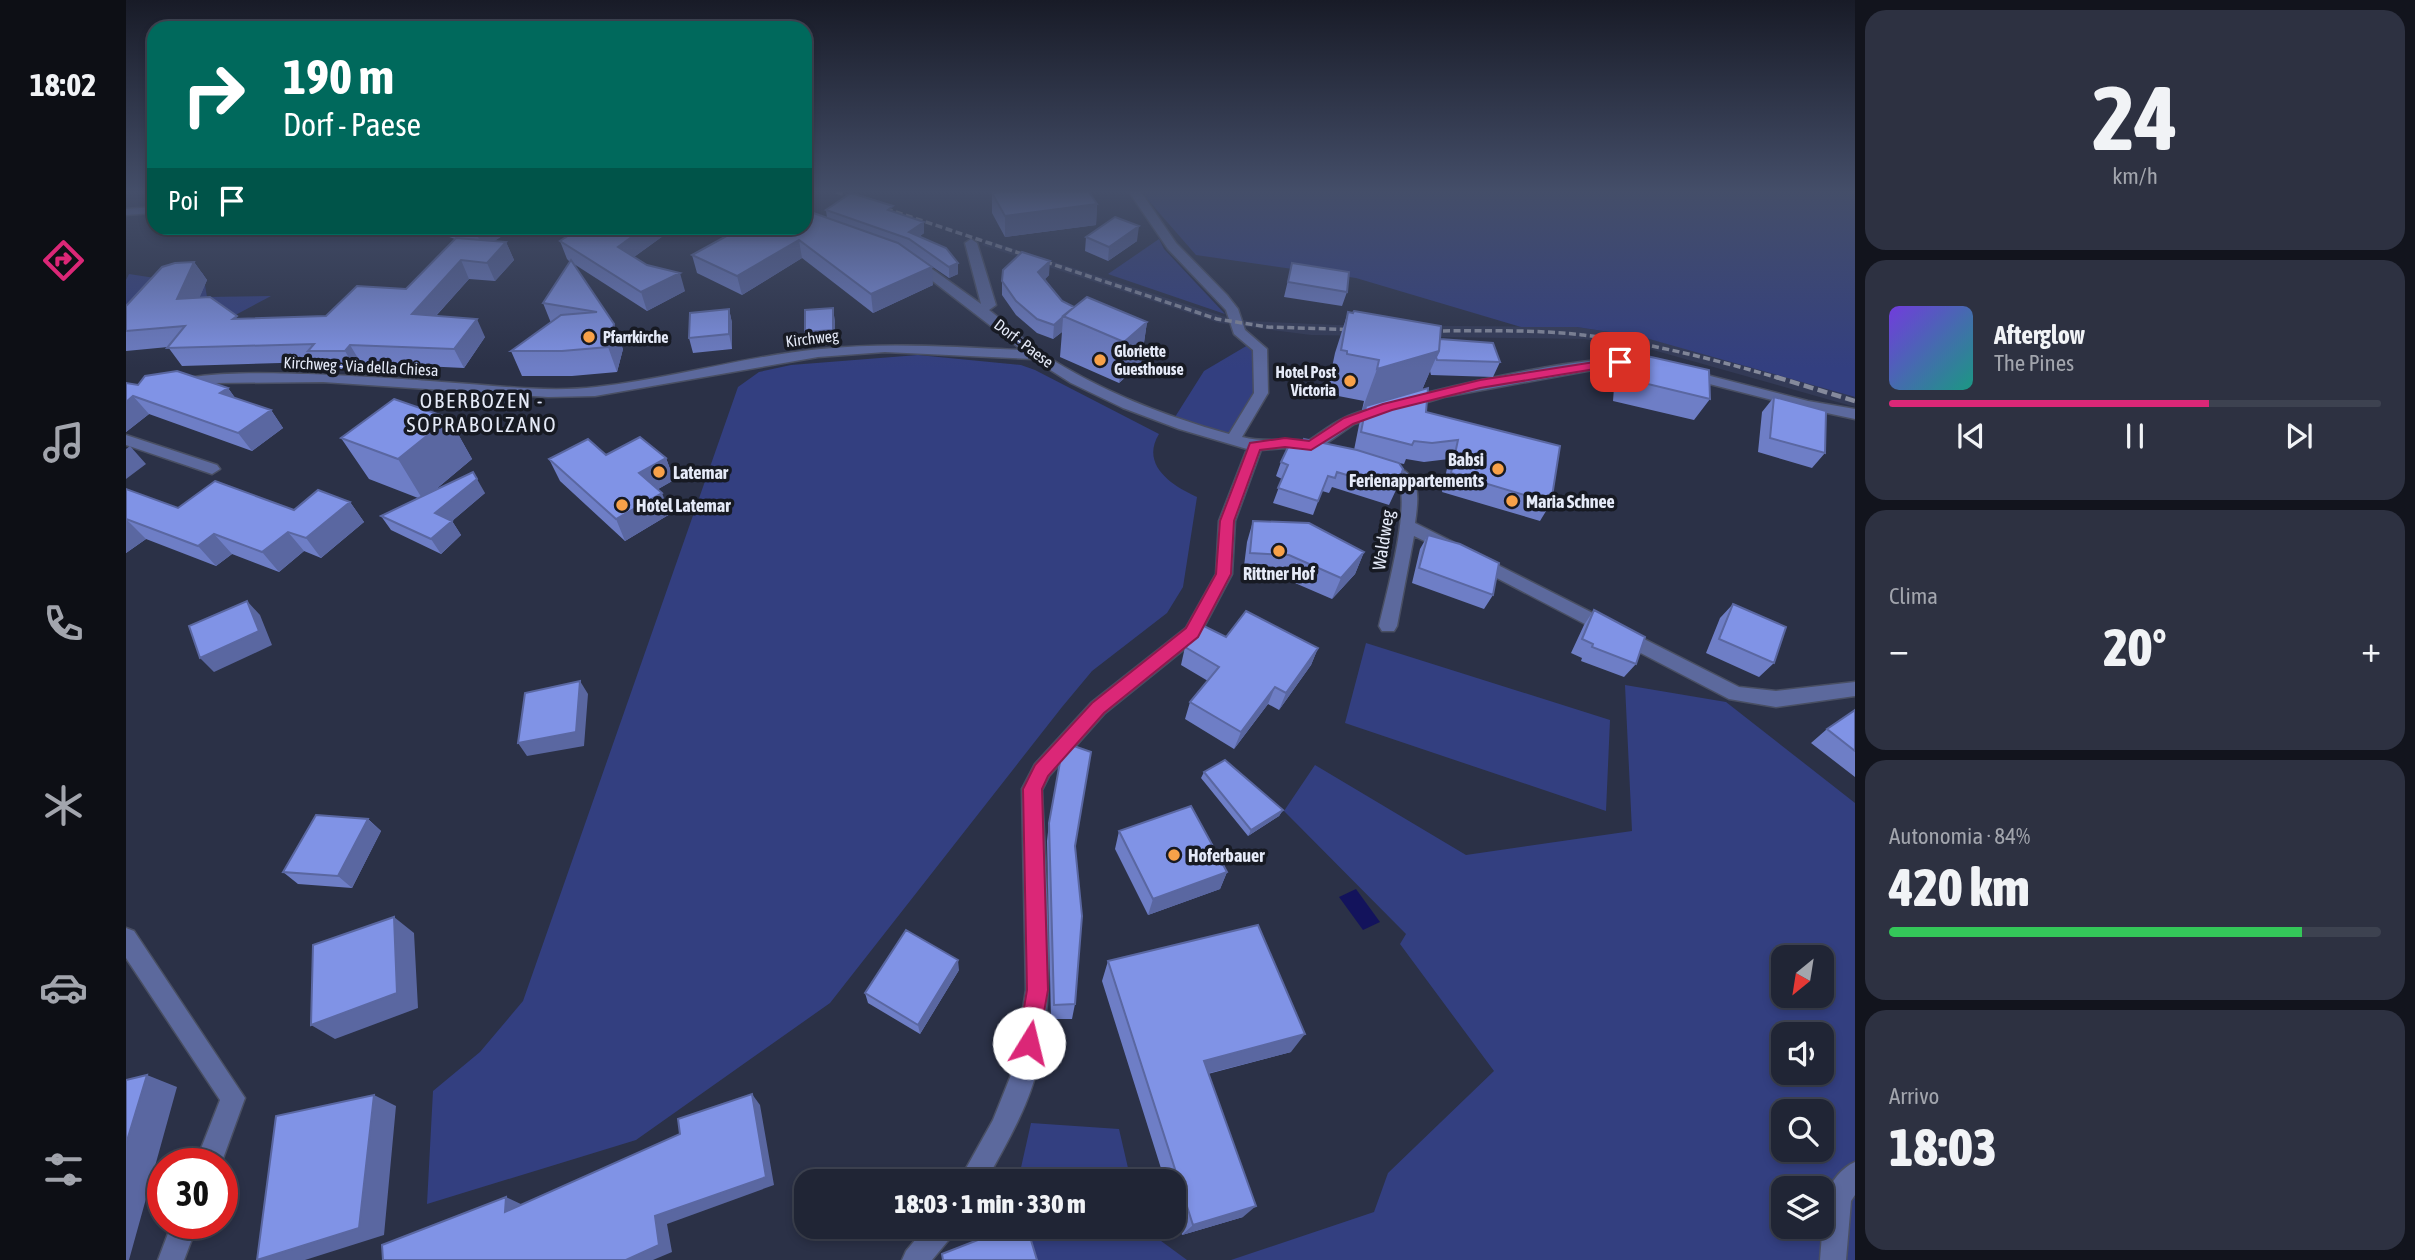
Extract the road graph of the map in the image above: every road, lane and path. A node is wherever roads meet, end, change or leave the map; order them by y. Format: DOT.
graph roads {
  1 [pos="973,251"];
  2 [pos="1177,251"];
  3 [pos="905,256"];
  4 [pos="980,309"];
  5 [pos="1036,355"];
  6 [pos="160,386"];
  7 [pos="595,391"];
  8 [pos="1855,414"];
  9 [pos="126,440"];
  10 [pos="1233,440"];
  11 [pos="1255,446"];
  12 [pos="1311,446"];
  13 [pos="1332,452"];
  14 [pos="1366,461"];
  15 [pos="212,469"];
  16 [pos="1407,526"];
  17 [pos="1388,626"];
  18 [pos="1855,689"];
  19 [pos="126,939"];
  20 [pos="214,1148"];
  21 [pos="979,1169"];
  22 [pos="1855,1175"];
  23 [pos="179,1239"];
  24 [pos="933,1239"];
  25 [pos="171,1260"];
  26 [pos="915,1260"];
  27 [pos="1833,1260"];
  1 -- 4 [label="street"];
  2 -- 10 [label="street"];
  3 -- 4 [label="street, Dorf - Paese"];
  4 -- 5 [label="street, Dorf - Paese"];
  5 -- 7 [label="street, Kirchweg"];
  5 -- 10 [label="street, Dorf - Paese"];
  6 -- 7 [label="street, Kirchweg - Via della Chiesa"];
  8 -- 12 [label="street"];
  9 -- 15 [label="street"];
  10 -- 11 [label="street, Dorf - Paese"];
  11 -- 12 [label="street, Dorf - Paese"];
  11 -- 21 [label="street"];
  12 -- 13 [label="street"];
  14 -- 16 [label="street, Waldweg"];
  16 -- 17 [label="street, Waldweg"];
  16 -- 18 [label="street"];
  19 -- 20 [label="street"];
  22 -- 27 [label="street"];
  23 -- 25 [label="street"];
  24 -- 26 [label="street"];
}
